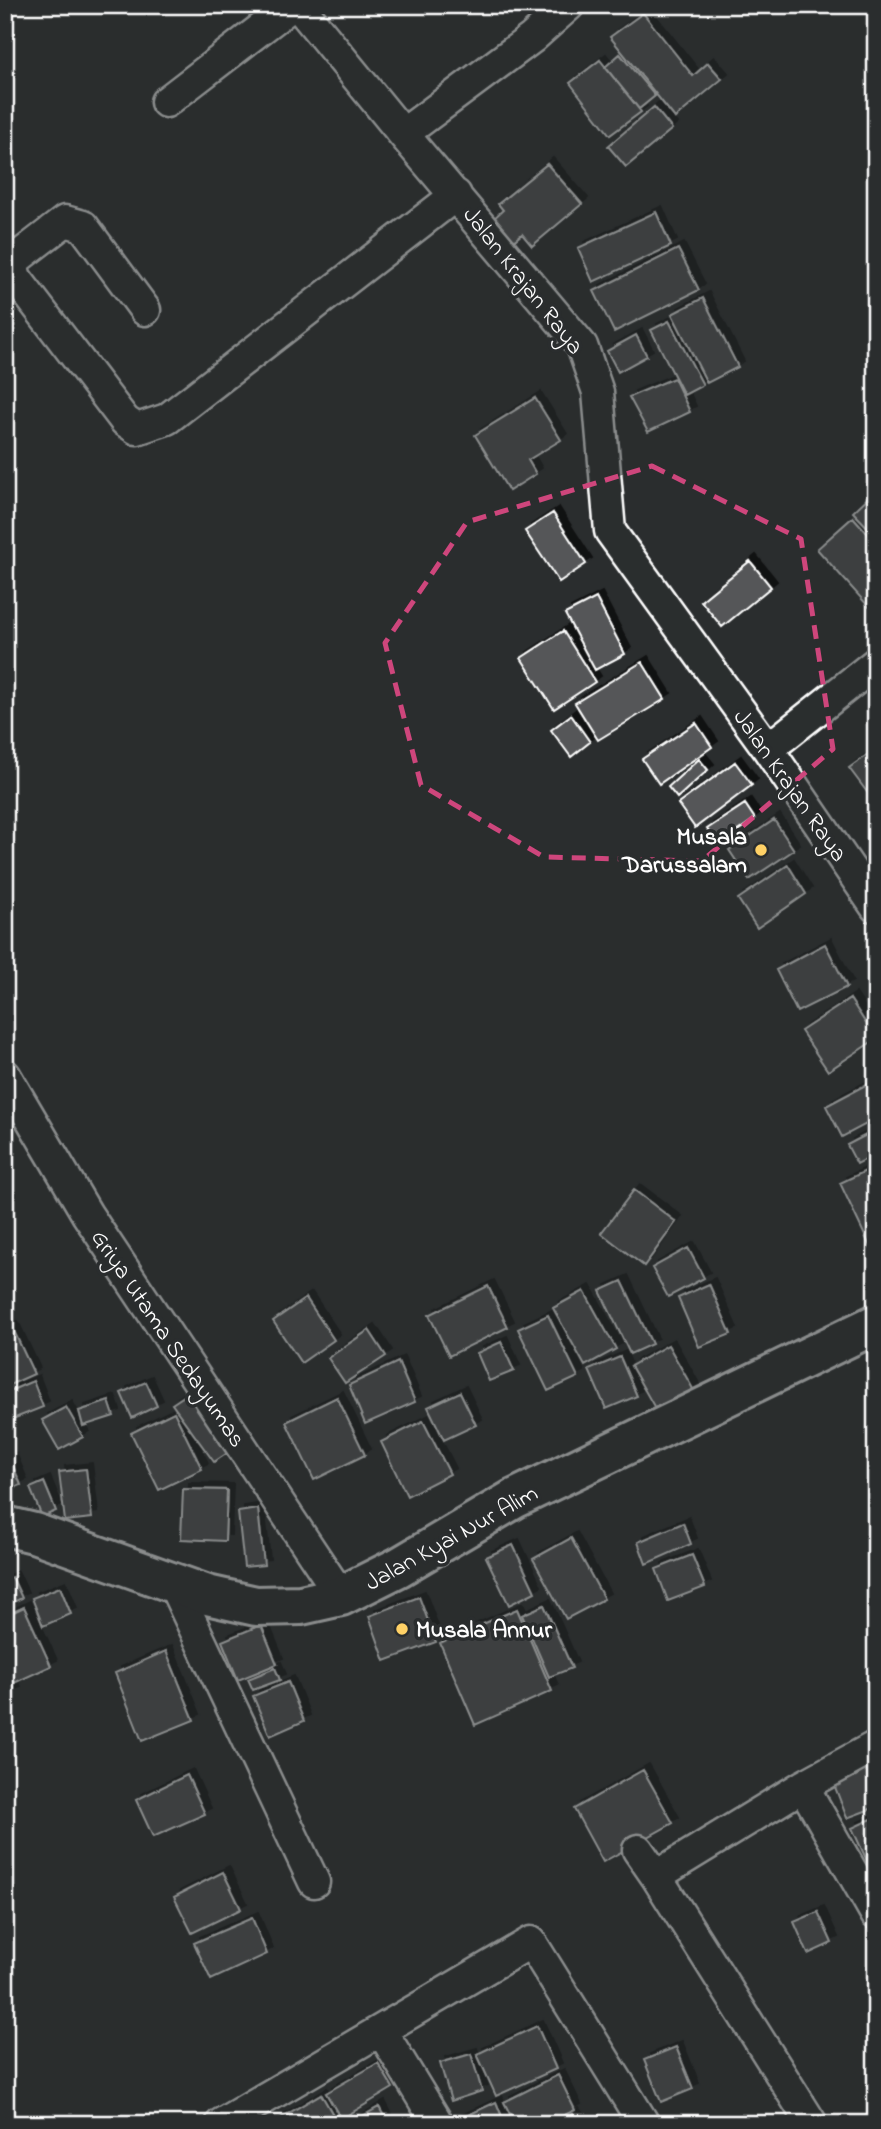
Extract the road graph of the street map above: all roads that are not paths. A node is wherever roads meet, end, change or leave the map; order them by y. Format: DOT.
graph roads {
  1 [pos="292,5"];
  2 [pos="298,5"];
  3 [pos="569,5"];
  4 [pos="166,102"];
  5 [pos="403,134"];
  6 [pos="456,195"];
  7 [pos="145,310"];
  8 [pos="876,663"];
  9 [pos="768,749"];
  10 [pos="876,907"];
  11 [pos="5,1075"];
  12 [pos="876,1324"];
  13 [pos="5,1526"];
  14 [pos="173,1583"];
  15 [pos="341,1596"];
  16 [pos="876,1746"];
  17 [pos="803,1786"];
  18 [pos="638,1850"];
  19 [pos="656,1876"];
  20 [pos="314,1882"];
  21 [pos="876,1914"];
  22 [pos="381,2030"];
  23 [pos="252,2116"];
  24 [pos="220,2124"];
  25 [pos="438,2124"];
  26 [pos="644,2124"];
  27 [pos="812,2124"];
  1 -- 4 [label="street"];
  2 -- 5 [label="street, Jalan Krajan Raya"];
  3 -- 5 [label="street"];
  5 -- 6 [label="street, Jalan Krajan Raya"];
  6 -- 7 [label="street"];
  6 -- 9 [label="street, Jalan Krajan Raya"];
  8 -- 9 [label="street"];
  9 -- 10 [label="street, Jalan Krajan Raya"];
  11 -- 15 [label="street, Griya Utama Sedayumas"];
  12 -- 15 [label="street, Jalan Kyai Nur Alim"];
  13 -- 14 [label="street, Jalan Kyai Nur Alim"];
  14 -- 15 [label="street, Jalan Kyai Nur Alim"];
  14 -- 20 [label="street"];
  16 -- 17 [label="street"];
  17 -- 19 [label="street"];
  17 -- 21 [label="street"];
  18 -- 19 [label="street"];
  19 -- 27 [label="street"];
  22 -- 23 [label="street"];
  22 -- 25 [label="street"];
  22 -- 26 [label="street"];
  23 -- 24 [label="street"];
}
